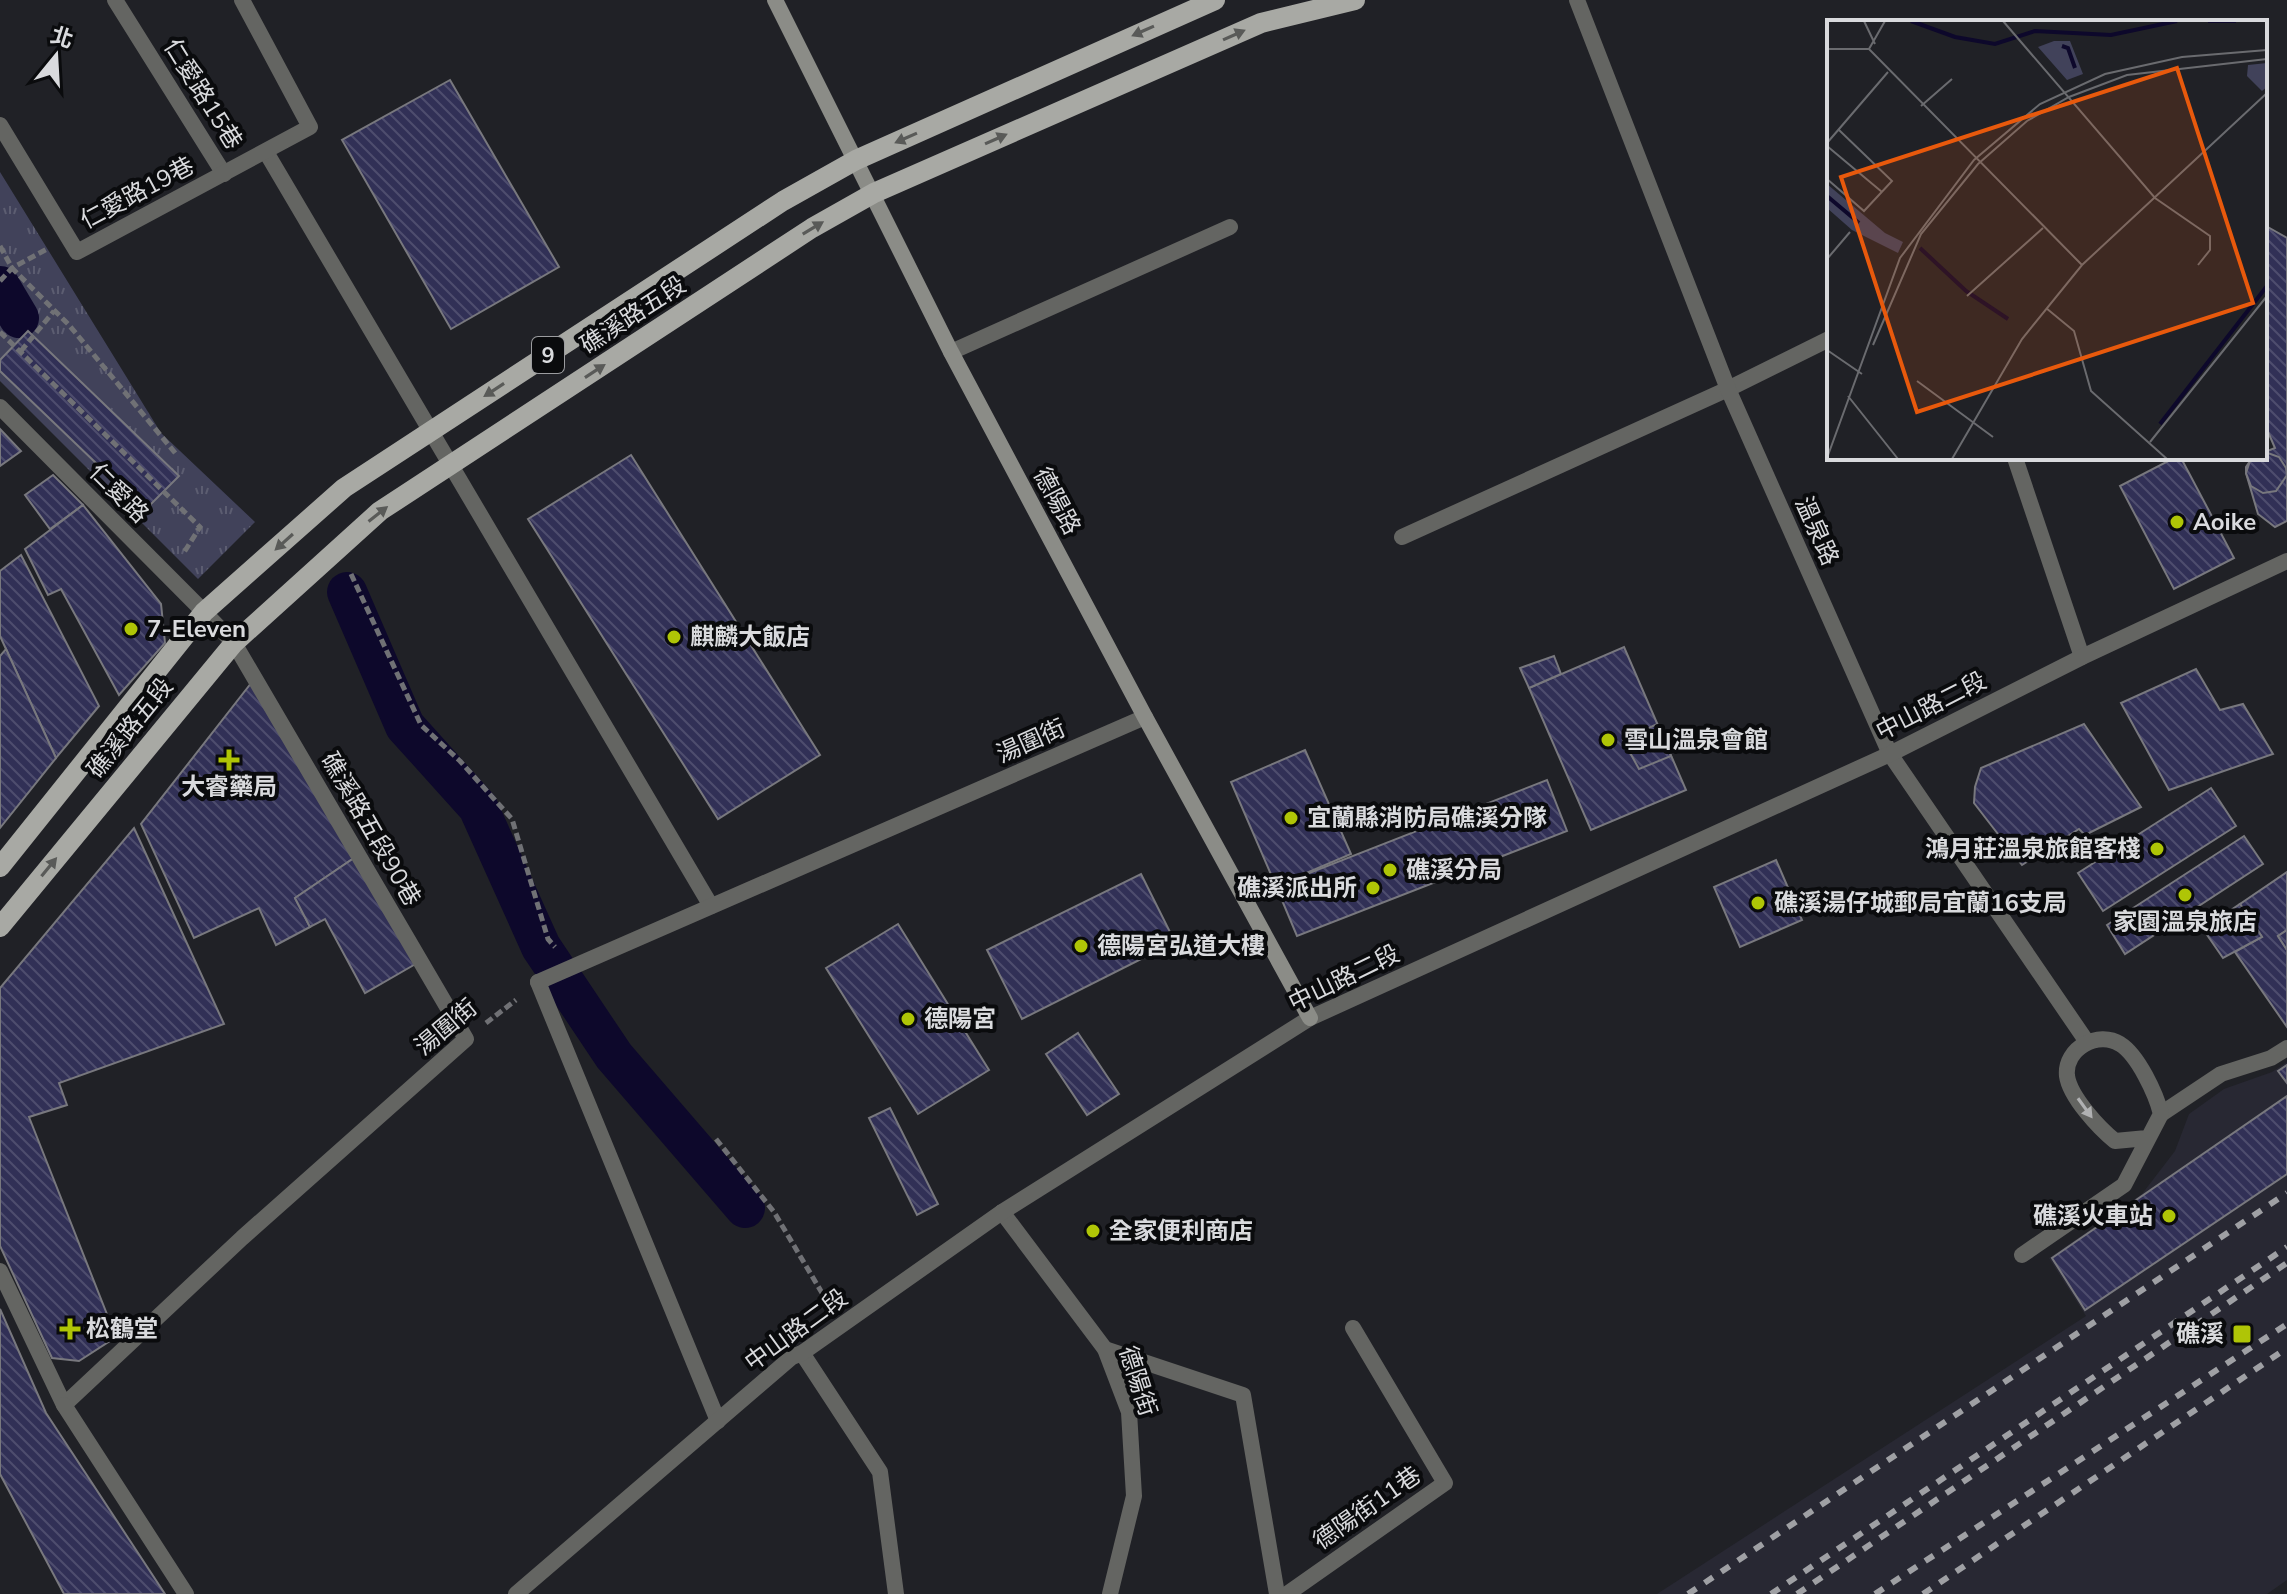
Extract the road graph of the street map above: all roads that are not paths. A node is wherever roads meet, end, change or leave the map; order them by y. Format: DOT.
graph roads {
  1 [pos="115,0"];
  2 [pos="242,0"];
  3 [pos="775,0"];
  4 [pos="1215,0"];
  5 [pos="1355,0"];
  6 [pos="1577,0"];
  7 [pos="0,125"];
  8 [pos="266,152"];
  9 [pos="856,160"];
  10 [pos="224,174"];
  11 [pos="874,193"];
  12 [pos="1230,227"];
  13 [pos="1827,340"];
  14 [pos="951,352"];
  15 [pos="1728,389"];
  16 [pos="0,407"];
  17 [pos="431,432"];
  18 [pos="2016,460"];
  19 [pos="450,467"];
  20 [pos="1402,537"];
  21 [pos="2287,561"];
  22 [pos="204,612"];
  23 [pos="234,643"];
  24 [pos="2082,657"];
  25 [pos="1145,717"];
  26 [pos="1890,754"];
  27 [pos="0,867"];
  28 [pos="711,906"];
  29 [pos="0,927"];
  30 [pos="1310,1018"];
  31 [pos="466,1039"];
  32 [pos="2087,1042"];
  33 [pos="2287,1048"];
  34 [pos="2161,1114"];
  35 [pos="2147,1138"];
  36 [pos="1002,1212"];
  37 [pos="2022,1255"];
  38 [pos="0,1271"];
  39 [pos="1353,1328"];
  40 [pos="1105,1349"];
  41 [pos="802,1353"];
  42 [pos="64,1405"];
  43 [pos="718,1421"];
  44 [pos="186,1594"];
  45 [pos="516,1594"];
  46 [pos="896,1594"];
  47 [pos="1110,1594"];
  48 [pos="1277,1594"];
  49 [pos="1287,1594"];
  1 -- 10 [label="street, 仁愛路15巷"];
  2 -- 8 [label="street"];
  3 -- 9 [label="street, 德陽路"];
  4 -- 9 [label="main road, 礁溪路五段 / 9, one-way"];
  11 -- 5 [label="main road, 礁溪路五段 / 9, one-way"];
  6 -- 15 [label="street, 溫泉路"];
  7 -- 10 [label="street, 仁愛路19巷"];
  8 -- 10 [label="street"];
  8 -- 17 [label="street"];
  9 -- 11 [label="street, 德陽路"];
  9 -- 17 [label="main road, 礁溪路五段 / 9, one-way"];
  11 -- 14 [label="street, 德陽路"];
  19 -- 11 [label="main road, 礁溪路五段 / 9, one-way"];
  12 -- 14 [label="street"];
  13 -- 15 [label="street"];
  14 -- 25 [label="street, 德陽路"];
  15 -- 20 [label="street"];
  15 -- 26 [label="street, 溫泉路"];
  16 -- 22 [label="street, 仁愛路"];
  17 -- 19 [label="street"];
  17 -- 22 [label="main road, 礁溪路五段 / 9, one-way"];
  18 -- 24 [label="street"];
  23 -- 19 [label="main road, 礁溪路五段 / 9, one-way"];
  19 -- 28 [label="street"];
  21 -- 24 [label="street, 中山路二段"];
  22 -- 23 [label="street, 礁溪路五段90巷"];
  22 -- 27 [label="main road, 礁溪路五段 / 9"];
  29 -- 23 [label="main road, 礁溪路五段 / 9, one-way"];
  23 -- 31 [label="street, 礁溪路五段90巷"];
  24 -- 26 [label="street, 中山路二段"];
  25 -- 28 [label="street, 湯圍街"];
  25 -- 30 [label="street, 德陽路"];
  26 -- 30 [label="street, 中山路二段"];
  26 -- 32 [label="street, 溫泉路"];
  28 -- 43 [label="street, 湯圍街"];
  30 -- 36 [label="street, 中山路二段"];
  31 -- 42 [label="street, 湯圍街"];
  32 -- 34 [label="street"];
  32 -- 35 [label="street, one-way"];
  33 -- 34 [label="street"];
  34 -- 35 [label="street"];
  35 -- 37 [label="street"];
  36 -- 40 [label="street, 德陽街"];
  36 -- 41 [label="street, 中山路二段"];
  38 -- 42 [label="street"];
  39 -- 49 [label="street, 德陽街11巷"];
  40 -- 47 [label="street, 德陽街"];
  40 -- 48 [label="street"];
  41 -- 43 [label="street, 中山路二段"];
  41 -- 46 [label="street"];
  42 -- 44 [label="street"];
  43 -- 45 [label="street, 中山路二段"];
}
